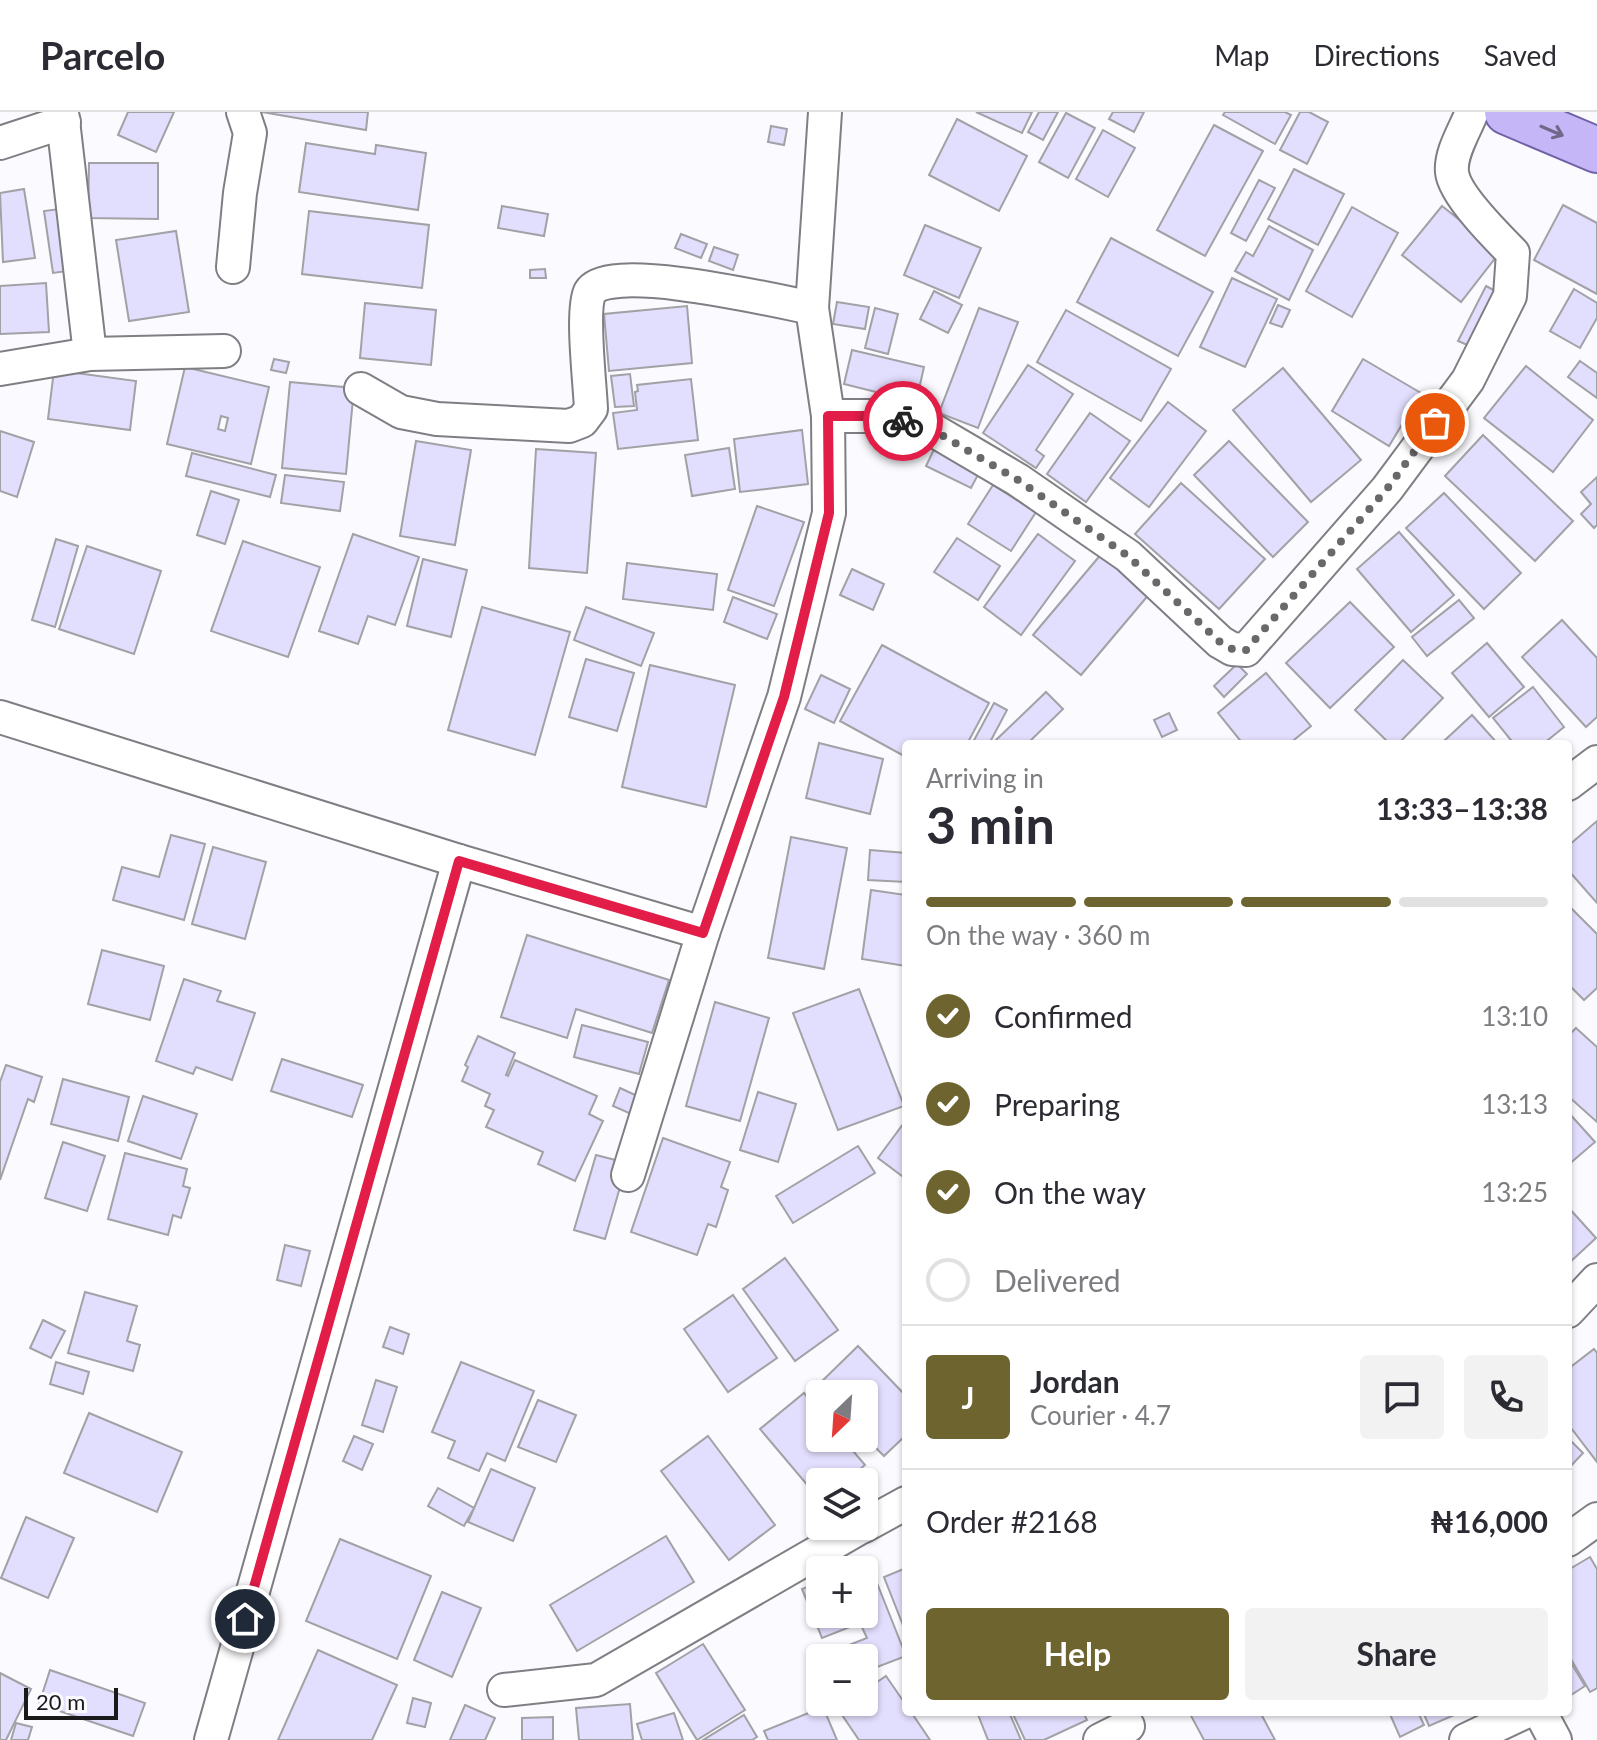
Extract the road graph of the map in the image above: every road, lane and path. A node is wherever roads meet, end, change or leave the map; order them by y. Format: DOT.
graph roads {
  1 [pos="243,112"];
  2 [pos="825,112"];
  3 [pos="1472,112"];
  4 [pos="1507,112"];
  5 [pos="63,117"];
  6 [pos="0,143"];
  7 [pos="1597,150"];
  8 [pos="233,267"];
  9 [pos="812,308"];
  10 [pos="224,351"];
  11 [pos="90,354"];
  12 [pos="0,369"];
  13 [pos="361,389"];
  14 [pos="828,416"];
  15 [pos="0,717"];
  16 [pos="1597,762"];
  17 [pos="1572,781"];
  18 [pos="459,861"];
  19 [pos="703,933"];
  20 [pos="628,1175"];
  21 [pos="1597,1280"];
  22 [pos="1572,1307"];
  23 [pos="902,1505"];
  24 [pos="878,1518"];
  25 [pos="1597,1519"];
  26 [pos="1572,1537"];
  27 [pos="840,1540"];
  28 [pos="504,1690"];
  29 [pos="1517,1716"];
  30 [pos="1542,1716"];
  31 [pos="211,1740"];
  32 [pos="1466,1740"];
  33 [pos="1555,1740"];
  1 -- 8 [label="street"];
  2 -- 9 [label="street"];
  3 -- 14 [label="street"];
  4 -- 7 [label="main road, one-way"];
  5 -- 6 [label="street"];
  5 -- 11 [label="street"];
  9 -- 13 [label="street"];
  9 -- 14 [label="street"];
  10 -- 11 [label="street"];
  11 -- 12 [label="street"];
  14 -- 19 [label="street"];
  15 -- 18 [label="street"];
  16 -- 17 [label="street"];
  18 -- 19 [label="street"];
  18 -- 31 [label="street"];
  19 -- 20 [label="street"];
  21 -- 22 [label="street"];
  23 -- 24 [label="street"];
  25 -- 26 [label="street"];
  27 -- 28 [label="street"];
  29 -- 32 [label="street"];
  30 -- 33 [label="street"];
}
